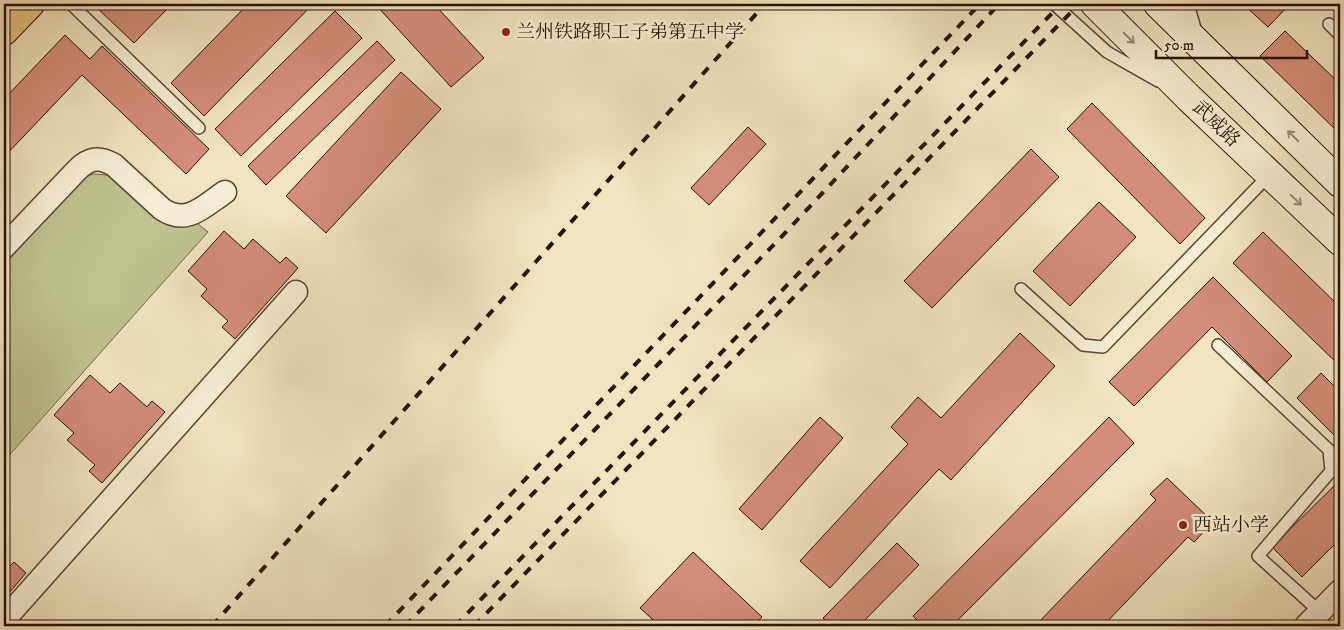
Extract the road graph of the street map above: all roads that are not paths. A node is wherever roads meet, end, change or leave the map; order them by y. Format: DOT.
graph roads {
  1 [pos="30,4"];
  2 [pos="71,4"];
  3 [pos="1054,4"];
  4 [pos="1095,4"];
  5 [pos="1158,4"];
  6 [pos="1188,4"];
  7 [pos="1329,24"];
  8 [pos="4,31"];
  9 [pos="1340,35"];
  10 [pos="1199,43"];
  11 [pos="1189,98"];
  12 [pos="199,128"];
  13 [pos="1270,174"];
  14 [pos="1340,183"];
  15 [pos="225,192"];
  16 [pos="1340,241"];
  17 [pos="4,247"];
  18 [pos="1021,289"];
  19 [pos="296,292"];
  20 [pos="1218,345"];
  21 [pos="1340,591"];
  22 [pos="1313,619"];
  23 [pos="4,620"];
  1 -- 8 [label="highway"];
  2 -- 12 [label="lane"];
  3 -- 11 [label="lane"];
  4 -- 11 [label="main road, 武威路, one-way"];
  5 -- 10 [label="main road"];
  6 -- 10 [label="lane"];
  7 -- 9 [label="lane"];
  14 -- 10 [label="main road, one-way"];
  11 -- 13 [label="main road, 武威路"];
  13 -- 16 [label="main road, 武威路, one-way"];
  13 -- 18 [label="lane"];
  15 -- 17 [label="street"];
  19 -- 23 [label="street"];
  20 -- 22 [label="lane"];
  21 -- 22 [label="street"];
}
